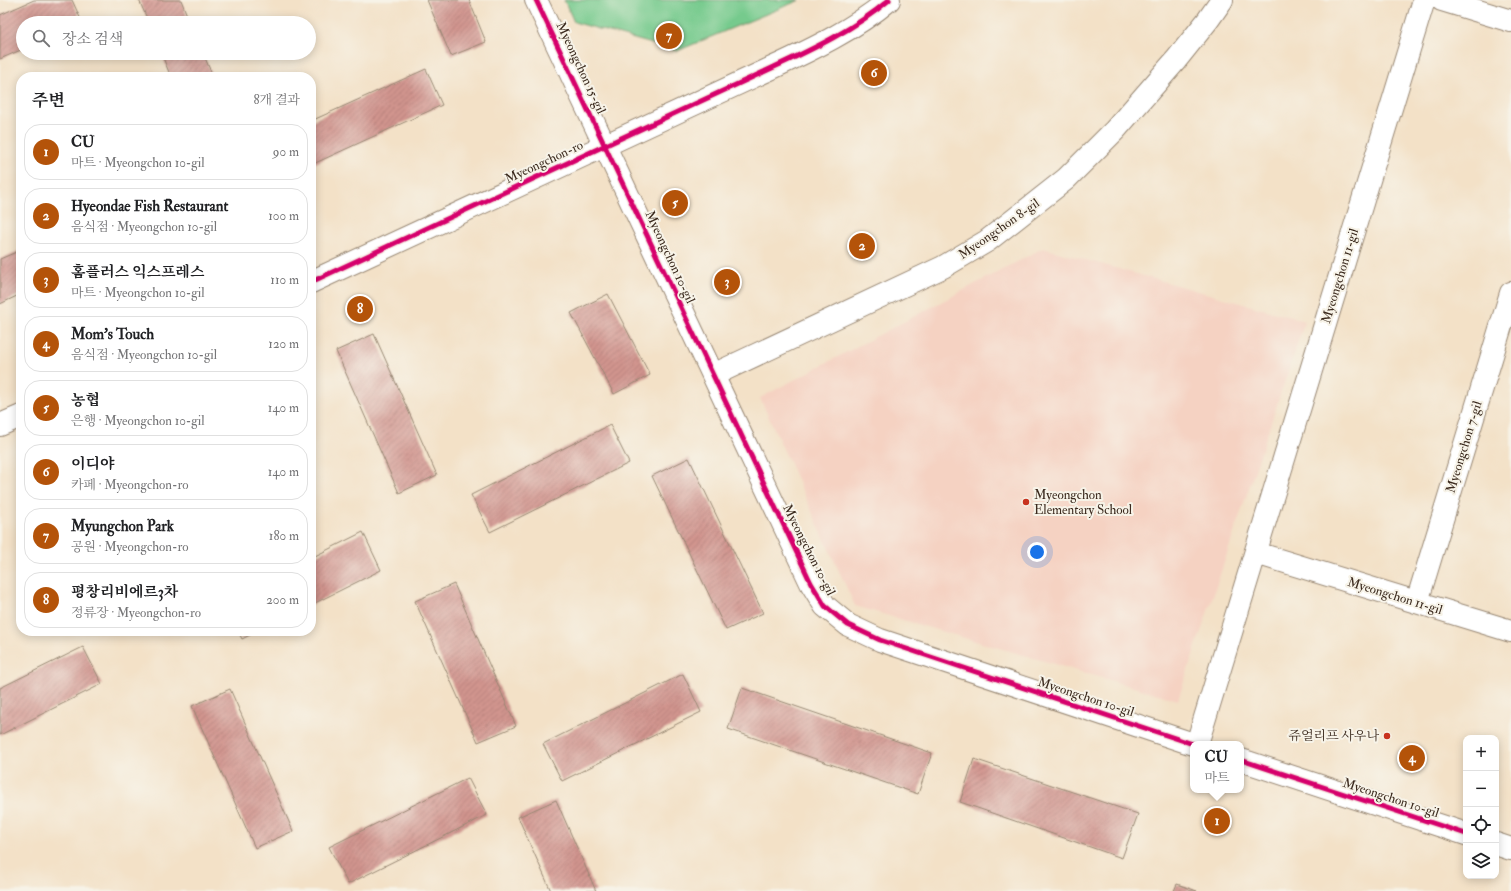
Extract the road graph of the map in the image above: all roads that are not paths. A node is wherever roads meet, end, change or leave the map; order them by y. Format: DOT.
graph roads {
  1 [pos="536,0"];
  2 [pos="889,0"];
  3 [pos="1222,0"];
  4 [pos="1424,0"];
  5 [pos="1442,0"];
  6 [pos="1511,21"];
  7 [pos="605,145"];
  8 [pos="316,280"];
  9 [pos="1511,292"];
  10 [pos="713,375"];
  11 [pos="16,418"];
  12 [pos="0,425"];
  13 [pos="1256,553"];
  14 [pos="1417,602"];
  15 [pos="1511,632"];
  16 [pos="1198,741"];
  17 [pos="1190,743"];
  18 [pos="1244,761"];
  19 [pos="1463,833"];
  20 [pos="1499,845"];
  21 [pos="1511,849"];
  1 -- 7 [label="street, Myeongchon 15-gil"];
  2 -- 7 [label="street, Myeongchon-ro"];
  3 -- 10 [label="street, Myeongchon 8-gil"];
  4 -- 13 [label="street, Myeongchon 11-gil"];
  5 -- 6 [label="street"];
  7 -- 8 [label="street, Myeongchon-ro"];
  7 -- 10 [label="street, Myeongchon 10-gil"];
  9 -- 14 [label="street, Myeongchon 7-gil"];
  10 -- 17 [label="street, Myeongchon 10-gil"];
  11 -- 12 [label="street"];
  13 -- 14 [label="street, Myeongchon 11-gil"];
  13 -- 16 [label="street, Myeongchon 11-gil"];
  14 -- 15 [label="street, Myeongchon 11-gil"];
  18 -- 19 [label="street, Myeongchon 10-gil"];
  20 -- 21 [label="street"];
}
